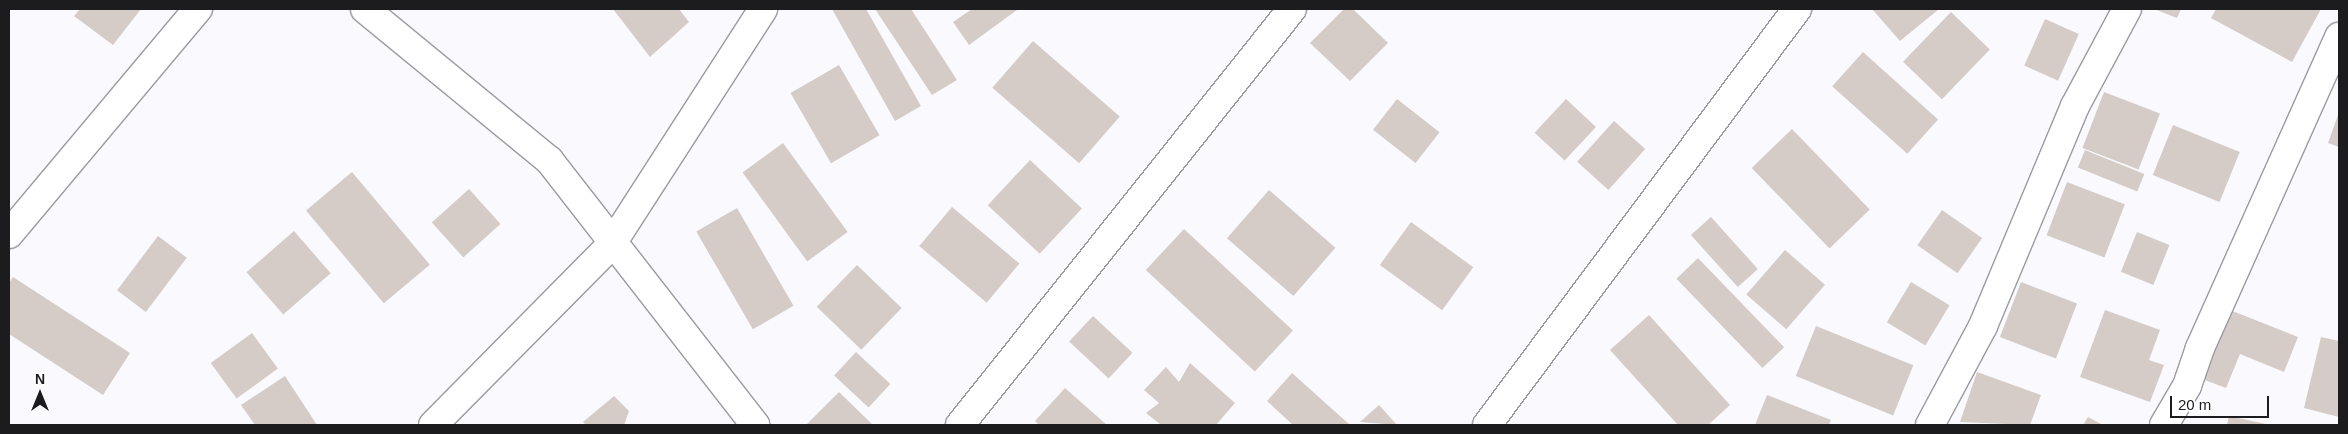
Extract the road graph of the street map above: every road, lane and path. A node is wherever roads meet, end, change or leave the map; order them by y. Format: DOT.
graph roads {
  1 [pos="198,9"];
  2 [pos="364,9"];
  3 [pos="763,9"];
  4 [pos="1292,9"];
  5 [pos="1797,9"];
  6 [pos="2127,9"];
  7 [pos="2339,37"];
  8 [pos="9,234"];
  9 [pos="611,245"];
  10 [pos="433,425"];
  11 [pos="755,425"];
  12 [pos="960,425"];
  13 [pos="1487,425"];
  14 [pos="1930,425"];
  15 [pos="2164,425"];
  1 -- 8 [label="street"];
  2 -- 9 [label="street"];
  3 -- 9 [label="street"];
  4 -- 12 [label="street"];
  5 -- 13 [label="street"];
  6 -- 14 [label="street"];
  7 -- 15 [label="street"];
  9 -- 10 [label="street"];
  9 -- 11 [label="street"];
}
